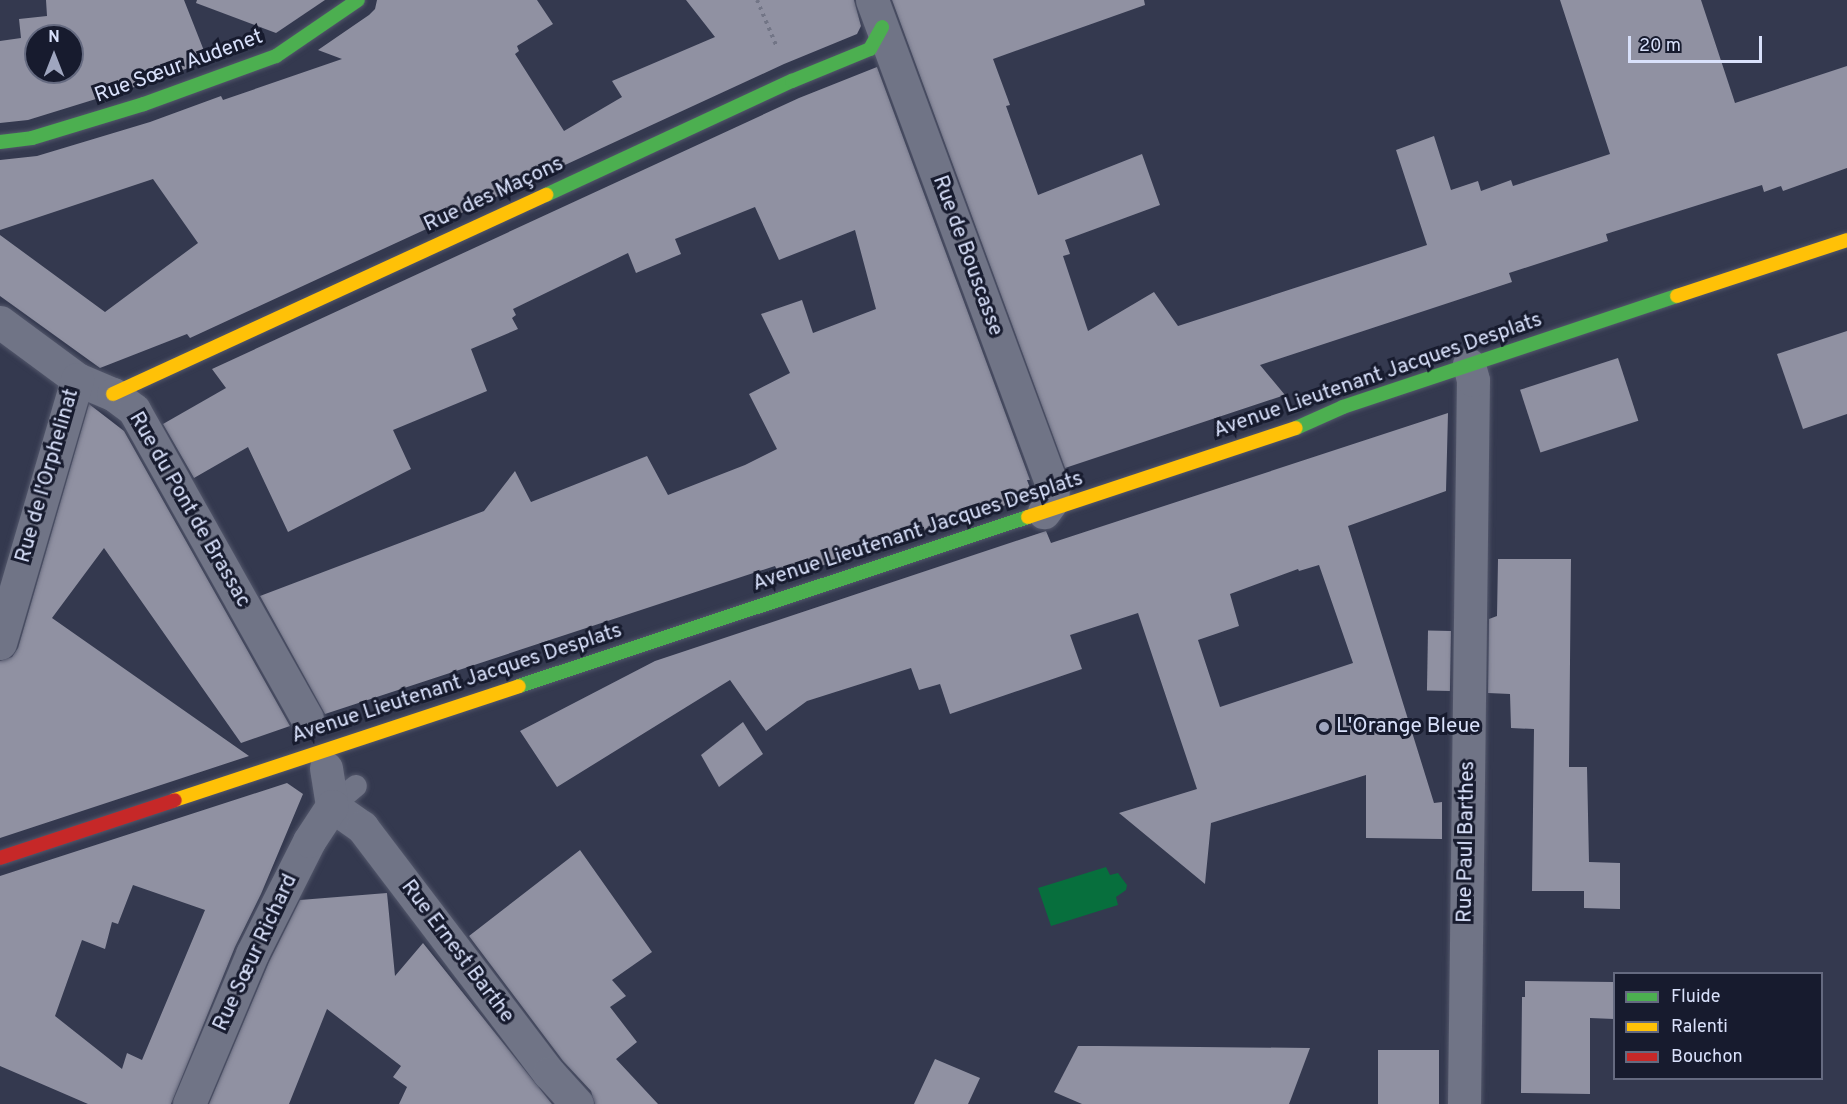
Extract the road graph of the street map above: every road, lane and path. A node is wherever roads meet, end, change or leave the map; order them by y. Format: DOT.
graph roads {
  1 [pos="358,0"];
  2 [pos="757,0"];
  3 [pos="877,13"];
  4 [pos="792,81"];
  5 [pos="0,142"];
  6 [pos="1847,240"];
  7 [pos="0,322"];
  8 [pos="1469,365"];
  9 [pos="77,379"];
  10 [pos="113,394"];
  11 [pos="1044,512"];
  12 [pos="0,643"];
  13 [pos="307,718"];
  14 [pos="326,768"];
  15 [pos="344,796"];
  16 [pos="0,858"];
  17 [pos="189,1104"];
  18 [pos="577,1104"];
  19 [pos="1464,1104"];
  1 -- 5 [label="main road, Rue Sœur Audenet"];
  2 -- 4 [label="path"];
  3 -- 4 [label="main road, Rue des Maçons"];
  3 -- 11 [label="street, Rue de Bouscasse"];
  4 -- 10 [label="main road, Rue des Maçons"];
  6 -- 8 [label="main road, Avenue Lieutenant Jacques Desplats"];
  7 -- 9 [label="street, Rue du Pont de Brassac"];
  8 -- 11 [label="main road, Avenue Lieutenant Jacques Desplats"];
  8 -- 19 [label="street, Rue Paul Barthes"];
  9 -- 10 [label="street, Rue du Pont de Brassac"];
  9 -- 12 [label="street, Rue de l'Orphelinat"];
  10 -- 13 [label="street, Rue du Pont de Brassac"];
  11 -- 16 [label="main road, Avenue Lieutenant Jacques Desplats"];
  14 -- 15 [label="street"];
  15 -- 17 [label="street, Rue Sœur Richard"];
  15 -- 18 [label="street, Rue Ernest Barthe"];
}
